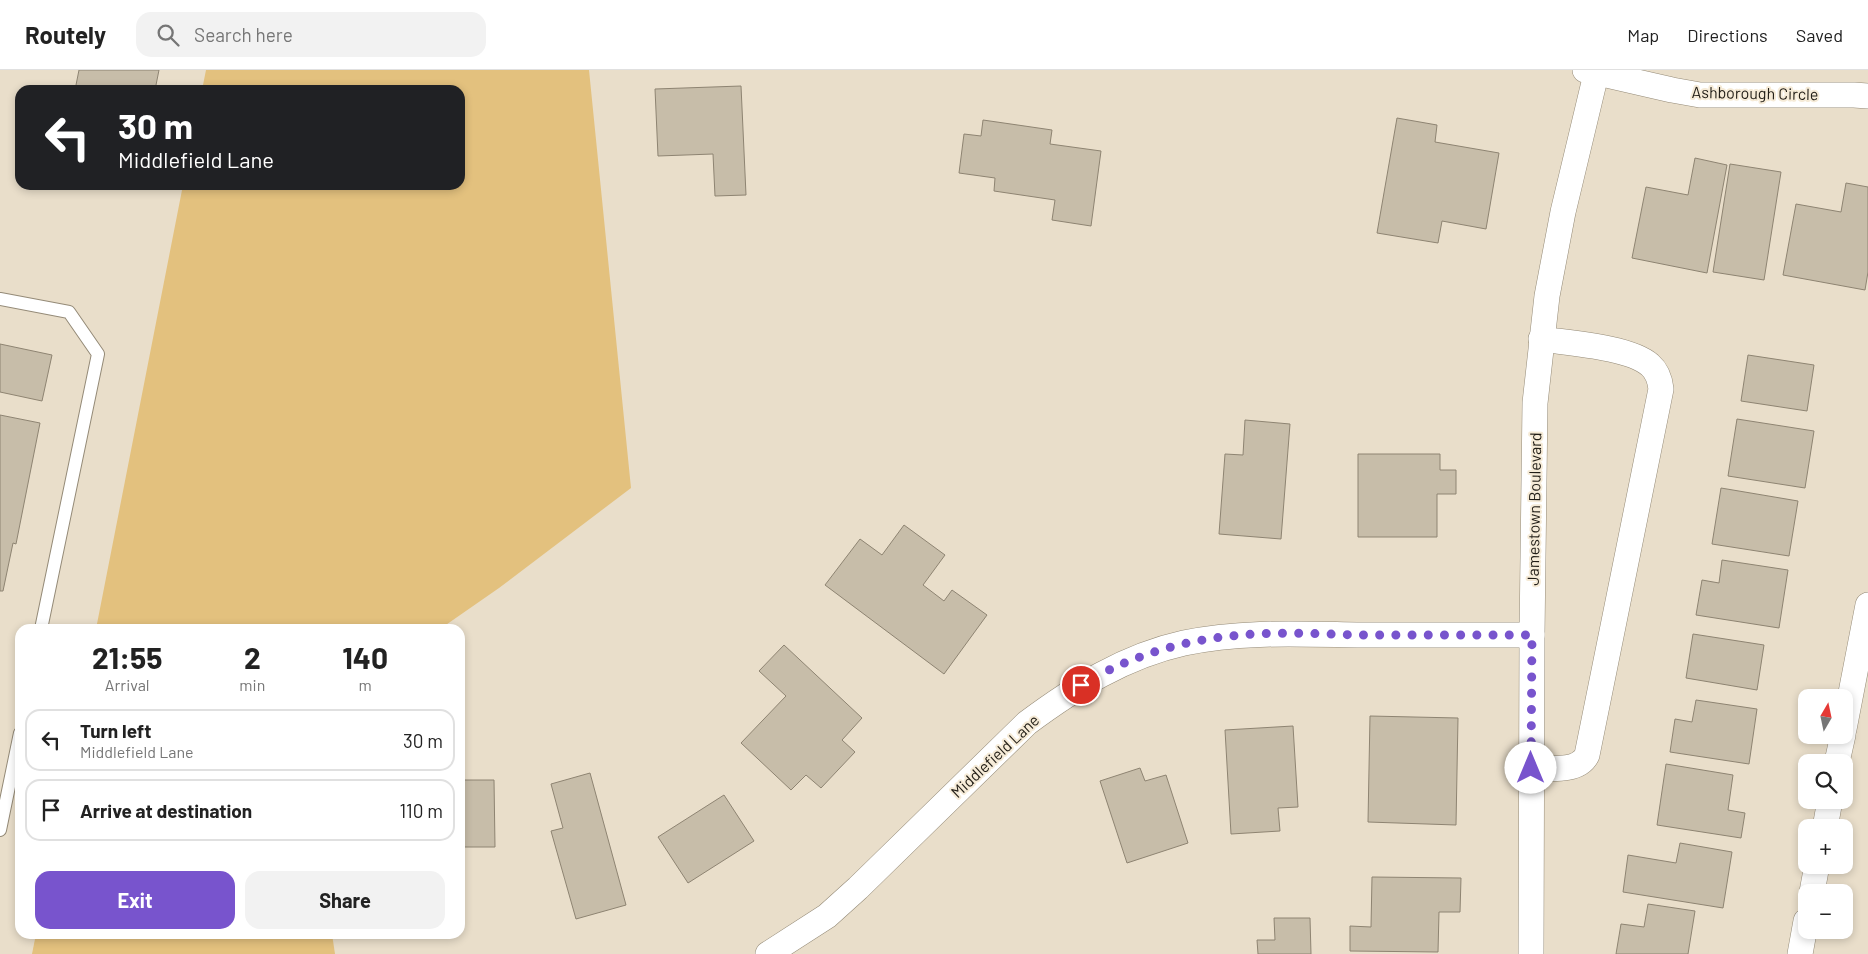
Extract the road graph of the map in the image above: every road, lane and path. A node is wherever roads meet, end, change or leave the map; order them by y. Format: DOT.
graph roads {
  1 [pos="1593,71"];
  2 [pos="1868,96"];
  3 [pos="0,299"];
  4 [pos="1541,339"];
  5 [pos="1868,605"];
  6 [pos="42,624"];
  7 [pos="1866,631"];
  8 [pos="1532,635"];
  9 [pos="1853,689"];
  10 [pos="15,757"];
  11 [pos="1531,768"];
  12 [pos="0,830"];
  13 [pos="1803,939"];
  14 [pos="768,954"];
  15 [pos="1531,954"];
  16 [pos="1800,954"];
  1 -- 2 [label="street, Ashborough Circle"];
  1 -- 4 [label="street, Jamestown Boulevard"];
  3 -- 6 [label="lane"];
  4 -- 8 [label="street, Jamestown Boulevard"];
  4 -- 11 [label="street"];
  5 -- 7 [label="street"];
  7 -- 9 [label="street"];
  8 -- 11 [label="street, Jamestown Boulevard"];
  8 -- 14 [label="street, Middlefield Lane"];
  10 -- 12 [label="lane"];
  11 -- 15 [label="street, Jamestown Boulevard"];
  13 -- 16 [label="street"];
}
